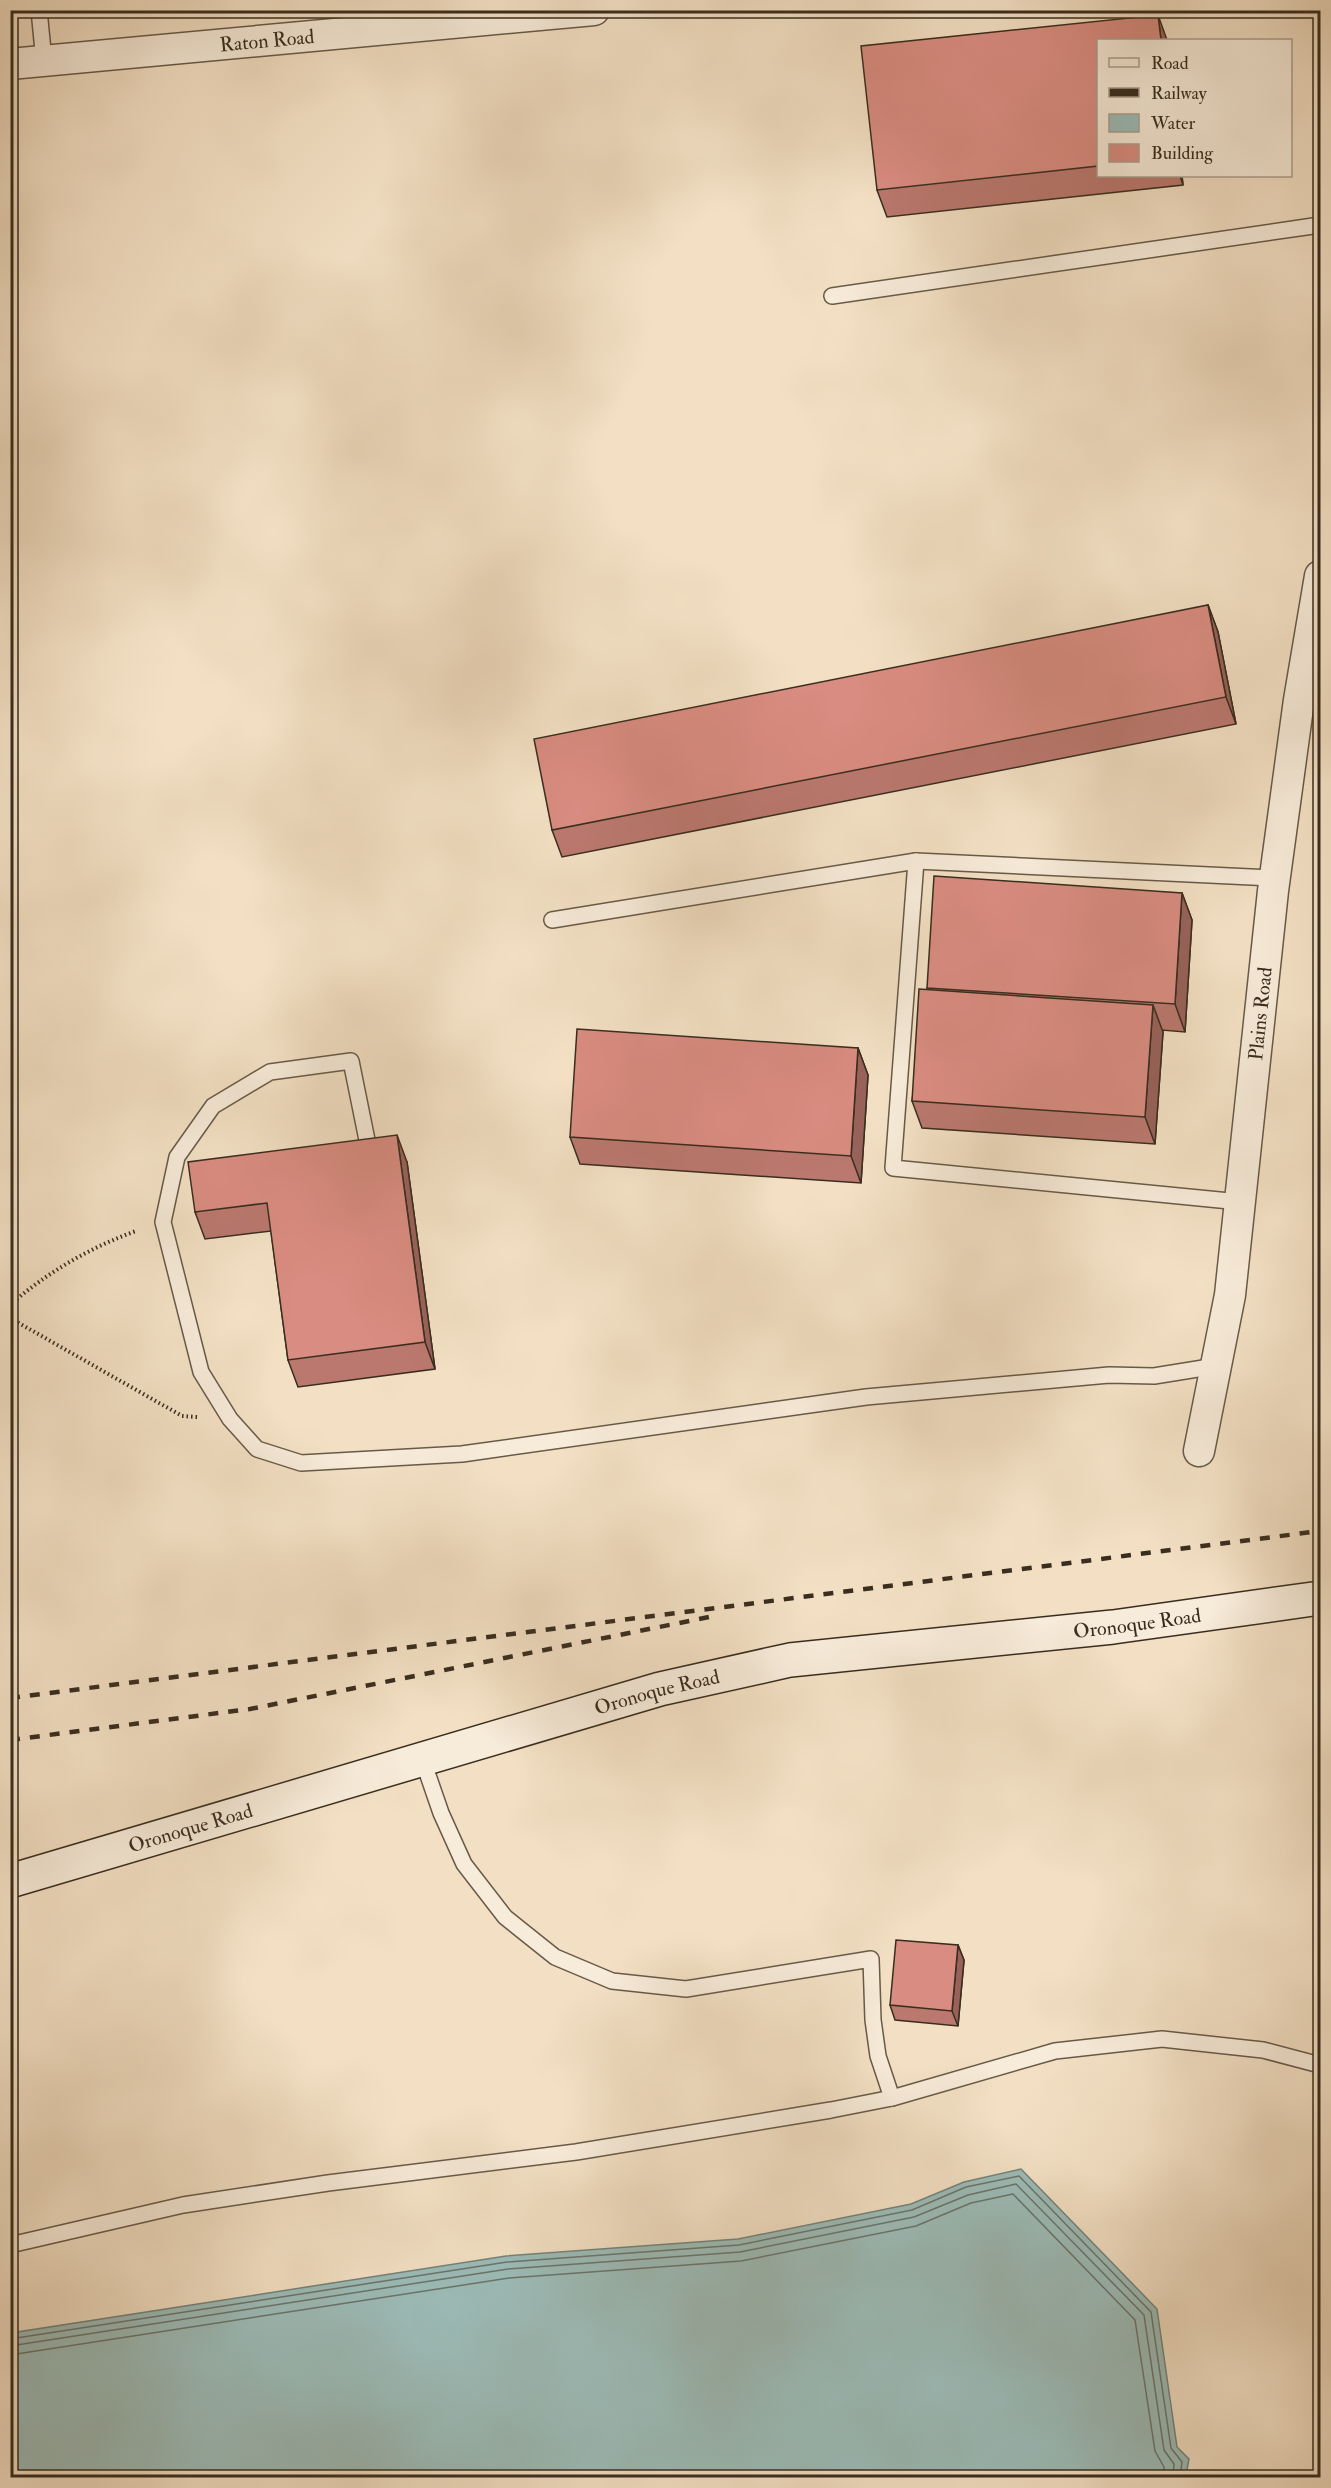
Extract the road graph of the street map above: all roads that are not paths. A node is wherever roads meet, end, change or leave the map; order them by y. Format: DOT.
graph roads {
  1 [pos="39,10"];
  2 [pos="594,10"];
  3 [pos="44,61"];
  4 [pos="10,64"];
  5 [pos="1320,225"];
  6 [pos="832,296"];
  7 [pos="1320,576"];
  8 [pos="916,861"];
  9 [pos="1274,878"];
  10 [pos="552,920"];
  11 [pos="368,1145"];
  12 [pos="1240,1202"];
  13 [pos="1216,1366"];
  14 [pos="1199,1450"];
  15 [pos="1320,1598"];
  16 [pos="422,1758"];
  17 [pos="10,1881"];
  18 [pos="1320,2065"];
  19 [pos="892,2098"];
  20 [pos="10,2245"];
  1 -- 3 [label="lane"];
  2 -- 3 [label="street, Raton Road"];
  3 -- 4 [label="street, Raton Road"];
  5 -- 6 [label="lane"];
  7 -- 9 [label="street, Plains Road"];
  8 -- 9 [label="lane"];
  8 -- 10 [label="lane"];
  8 -- 12 [label="lane"];
  9 -- 12 [label="street, Plains Road"];
  11 -- 13 [label="lane"];
  12 -- 13 [label="street, Plains Road"];
  13 -- 14 [label="street, Plains Road"];
  15 -- 16 [label="street, Oronoque Road"];
  16 -- 17 [label="street, Oronoque Road"];
  16 -- 19 [label="lane"];
  18 -- 19 [label="lane"];
  19 -- 20 [label="lane"];
}
